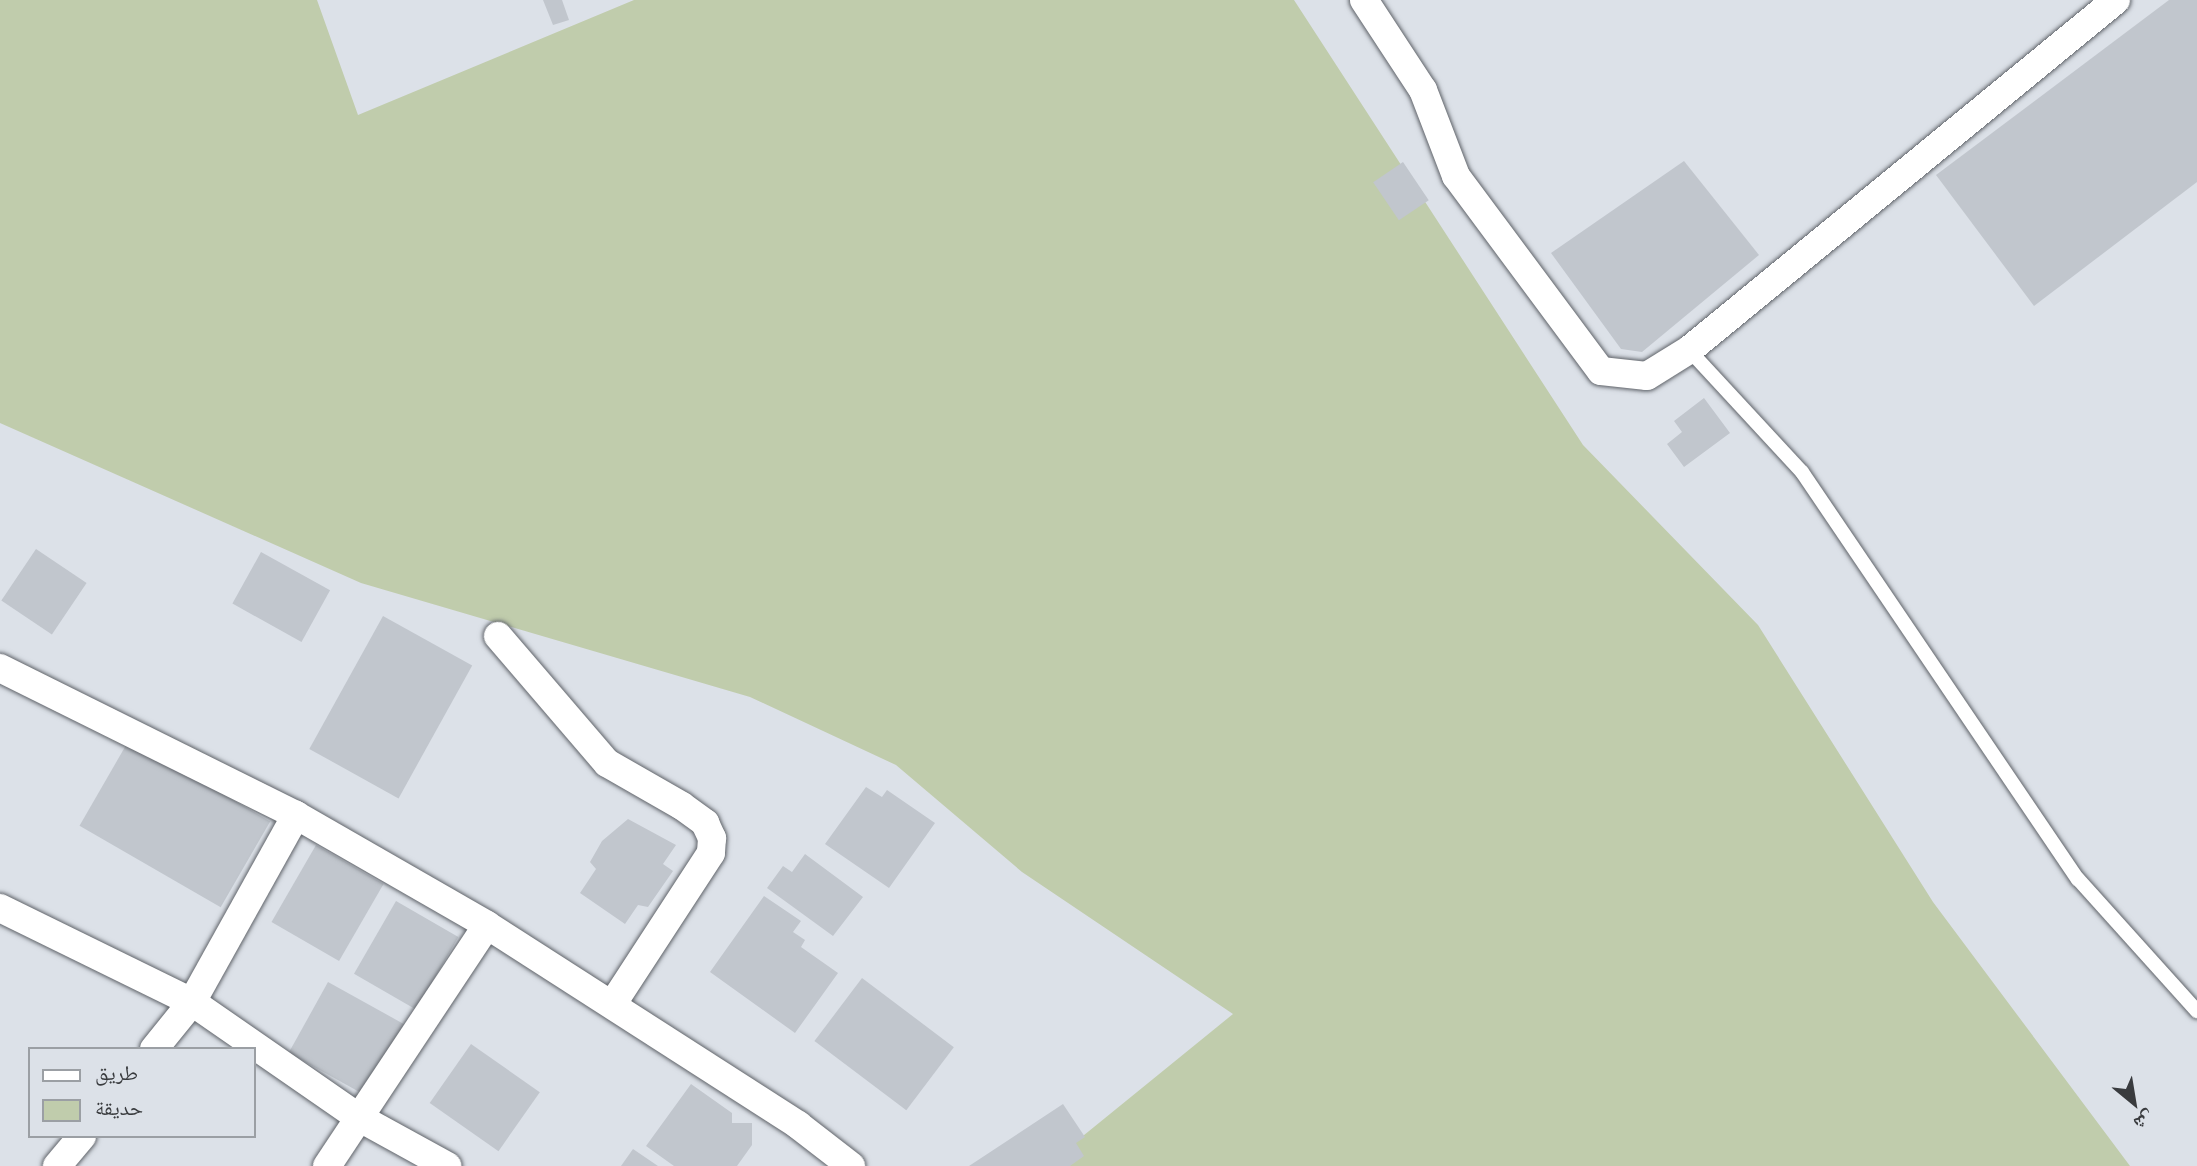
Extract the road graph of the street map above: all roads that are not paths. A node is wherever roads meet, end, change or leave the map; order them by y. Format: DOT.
graph roads {
  1 [pos="1364,0"];
  2 [pos="2116,0"];
  3 [pos="1689,350"];
  4 [pos="498,636"];
  5 [pos="0,668"];
  6 [pos="296,815"];
  7 [pos="0,908"];
  8 [pos="487,925"];
  9 [pos="192,1003"];
  10 [pos="612,1005"];
  11 [pos="2197,1011"];
  12 [pos="156,1047"];
  13 [pos="358,1117"];
  14 [pos="80,1138"];
  15 [pos="57,1166"];
  16 [pos="327,1166"];
  17 [pos="447,1166"];
  18 [pos="851,1166"];
  1 -- 3 [label="street"];
  2 -- 3 [label="street"];
  3 -- 11 [label="lane"];
  4 -- 10 [label="street"];
  5 -- 6 [label="street"];
  6 -- 8 [label="street"];
  6 -- 9 [label="street"];
  7 -- 9 [label="street"];
  8 -- 10 [label="street"];
  8 -- 13 [label="street"];
  9 -- 12 [label="street"];
  9 -- 13 [label="street"];
  10 -- 18 [label="street"];
  13 -- 16 [label="street"];
  13 -- 17 [label="street"];
  14 -- 15 [label="street"];
}
